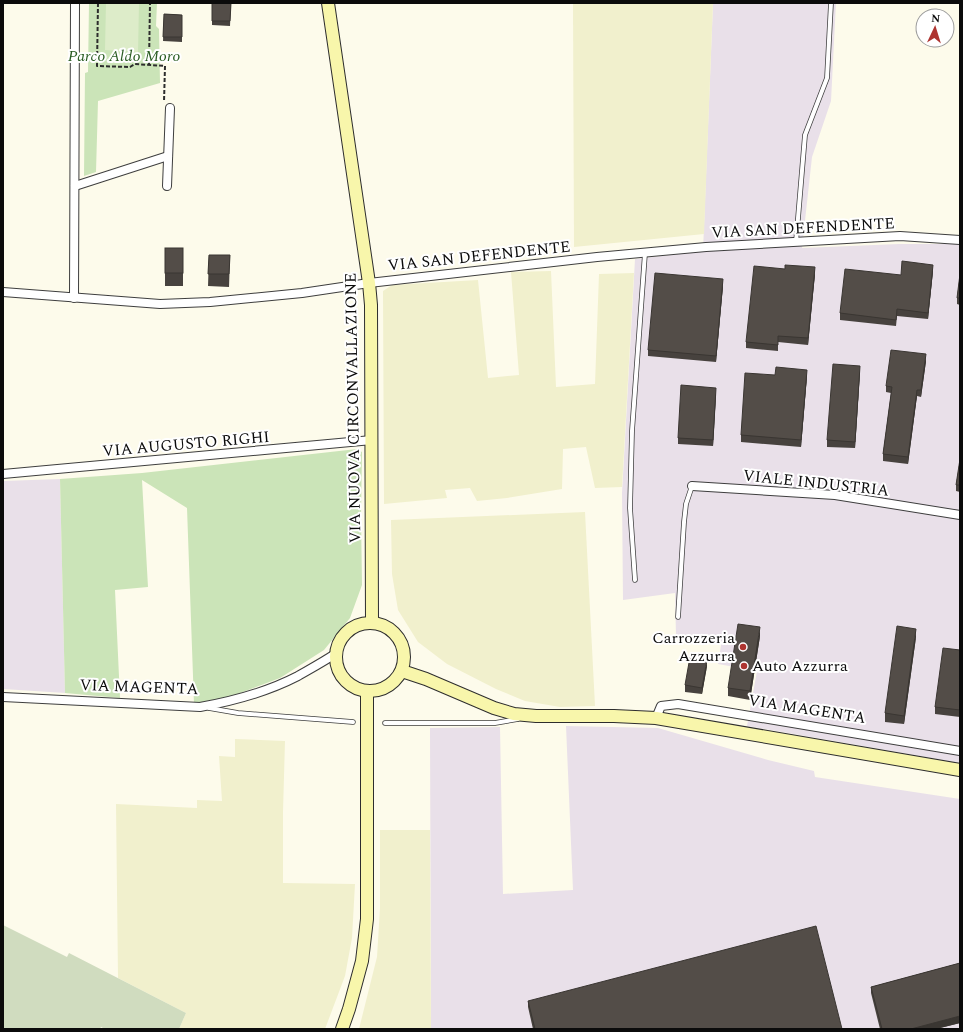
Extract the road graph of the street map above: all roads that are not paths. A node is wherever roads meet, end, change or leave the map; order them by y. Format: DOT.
graph roads {
  1 [pos="75,3"];
  2 [pos="328,3"];
  3 [pos="831,3"];
  4 [pos="170,108"];
  5 [pos="168,156"];
  6 [pos="75,186"];
  7 [pos="167,186"];
  8 [pos="960,240"];
  9 [pos="796,242"];
  10 [pos="644,253"];
  11 [pos="369,283"];
  12 [pos="3,292"];
  13 [pos="74,298"];
  14 [pos="372,440"];
  15 [pos="3,474"];
  16 [pos="692,486"];
  17 [pos="960,515"];
  18 [pos="635,580"];
  19 [pos="678,618"];
  20 [pos="372,622"];
  21 [pos="336,654"];
  22 [pos="402,671"];
  23 [pos="367,691"];
  24 [pos="3,697"];
  25 [pos="200,707"];
  26 [pos="536,716"];
  27 [pos="656,718"];
  28 [pos="353,722"];
  29 [pos="385,723"];
  30 [pos="960,751"];
  31 [pos="960,770"];
  32 [pos="342,1029"];
  1 -- 6 [label="street"];
  2 -- 11 [label="street, VIA NUOVA CIRCONVALLAZIONE"];
  3 -- 9 [label="lane"];
  4 -- 5 [label="street"];
  5 -- 6 [label="street"];
  5 -- 7 [label="street"];
  6 -- 13 [label="street"];
  8 -- 9 [label="street, VIA SAN DEFENDENTE"];
  9 -- 10 [label="street, VIA SAN DEFENDENTE"];
  10 -- 11 [label="street, VIA SAN DEFENDENTE"];
  10 -- 18 [label="lane"];
  11 -- 13 [label="street, VIA SAN DEFENDENTE"];
  11 -- 14 [label="street, VIA NUOVA CIRCONVALLAZIONE"];
  12 -- 13 [label="street, VIA SAN DEFENDENTE"];
  14 -- 15 [label="street, VIA AUGUSTO RIGHI"];
  14 -- 20 [label="street, VIA NUOVA CIRCONVALLAZIONE"];
  16 -- 17 [label="street, VIALE INDUSTRIA"];
  16 -- 19 [label="lane"];
  20 -- 21 [label="street"];
  20 -- 22 [label="street"];
  21 -- 23 [label="street"];
  21 -- 25 [label="street, VIA MAGENTA"];
  22 -- 23 [label="street"];
  22 -- 26 [label="street, VIA MAGENTA"];
  23 -- 32 [label="street"];
  24 -- 25 [label="street, VIA MAGENTA"];
  25 -- 28 [label="lane"];
  26 -- 27 [label="street, VIA MAGENTA"];
  26 -- 29 [label="lane"];
  27 -- 30 [label="street, VIA MAGENTA"];
  27 -- 31 [label="street, VIA MAGENTA"];
}
